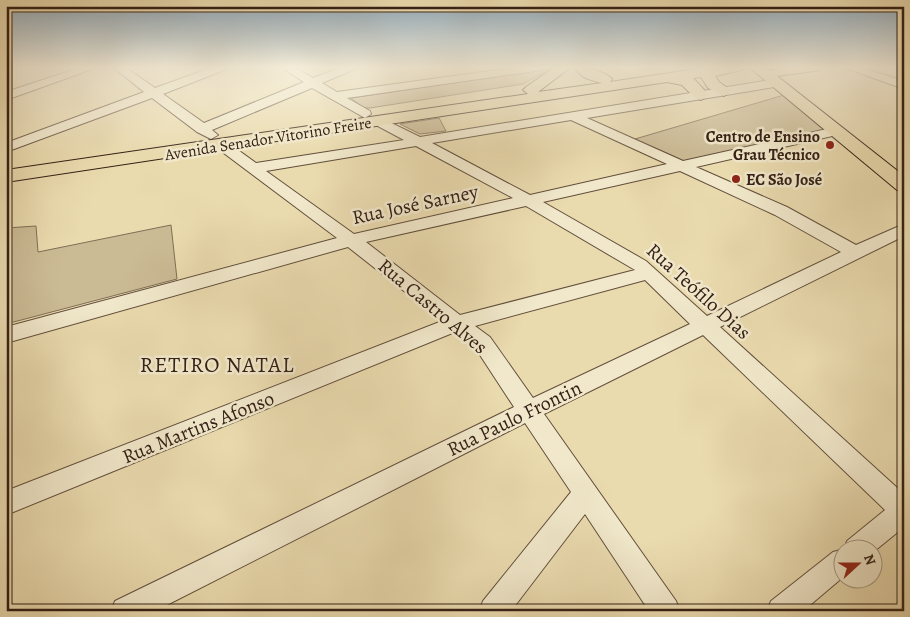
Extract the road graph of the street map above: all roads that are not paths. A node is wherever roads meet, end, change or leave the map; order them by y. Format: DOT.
graph roads {
  1 [pos="146,96"];
  2 [pos="158,96"];
  3 [pos="290,96"];
  4 [pos="337,96"];
  5 [pos="497,96"];
  6 [pos="531,96"];
  7 [pos="696,96"];
  8 [pos="796,96"];
  9 [pos="801,96"];
  10 [pos="572,116"];
  11 [pos="372,118"];
  12 [pos="836,131"];
  13 [pos="213,137"];
  14 [pos="418,141"];
  15 [pos="6,148"];
  16 [pos="6,162"];
  17 [pos="685,166"];
  18 [pos="255,168"];
  19 [pos="904,172"];
  20 [pos="6,176"];
  21 [pos="904,186"];
  22 [pos="530,201"];
  23 [pos="904,228"];
  24 [pos="351,240"];
  25 [pos="855,252"];
  26 [pos="649,272"];
  27 [pos="458,323"];
  28 [pos="706,326"];
  29 [pos="6,335"];
  30 [pos="530,410"];
  31 [pos="586,493"];
  32 [pos="6,503"];
  33 [pos="904,511"];
  34 [pos="868,540"];
  35 [pos="832,569"];
  36 [pos="125,611"];
  37 [pos="494,611"];
  38 [pos="666,611"];
  39 [pos="781,611"];
  1 -- 15 [label="street"];
  2 -- 13 [label="street, Rua Castro Alves"];
  3 -- 13 [label="street"];
  4 -- 11 [label="street"];
  5 -- 11 [label="main road, Avenida Senador Vitorino Freire"];
  6 -- 11 [label="main road, Avenida Senador Vitorino Freire"];
  7 -- 10 [label="street"];
  8 -- 12 [label="main road"];
  9 -- 19 [label="main road"];
  10 -- 14 [label="street"];
  10 -- 17 [label="street"];
  11 -- 13 [label="main road, Avenida Senador Vitorino Freire"];
  11 -- 14 [label="street, Rua Teófilo Dias"];
  12 -- 17 [label="street, Rua José Sarney"];
  12 -- 21 [label="main road"];
  13 -- 16 [label="main road, Avenida Senador Vitorino Freire"];
  13 -- 18 [label="street, Rua Castro Alves"];
  13 -- 20 [label="main road, Avenida Senador Vitorino Freire"];
  14 -- 18 [label="street"];
  14 -- 22 [label="street, Rua Teófilo Dias"];
  17 -- 22 [label="street, Rua José Sarney"];
  17 -- 25 [label="street"];
  18 -- 24 [label="street, Rua Castro Alves"];
  22 -- 24 [label="street, Rua José Sarney"];
  22 -- 26 [label="street, Rua Teófilo Dias"];
  23 -- 25 [label="street, Rua Paulo Frontin"];
  24 -- 27 [label="street, Rua Castro Alves"];
  24 -- 29 [label="street, Rua José Sarney"];
  25 -- 28 [label="street, Rua Paulo Frontin"];
  26 -- 27 [label="street, Rua Martins Afonso"];
  26 -- 28 [label="street, Rua Teófilo Dias"];
  27 -- 30 [label="street, Rua Castro Alves"];
  27 -- 32 [label="street, Rua Martins Afonso"];
  28 -- 30 [label="street, Rua Paulo Frontin"];
  28 -- 33 [label="street, Rua Teófilo Dias"];
  30 -- 31 [label="street, Rua Castro Alves"];
  30 -- 36 [label="street, Rua Paulo Frontin"];
  31 -- 37 [label="street"];
  31 -- 38 [label="street, Rua Castro Alves"];
  33 -- 34 [label="street"];
  35 -- 39 [label="street"];
}
